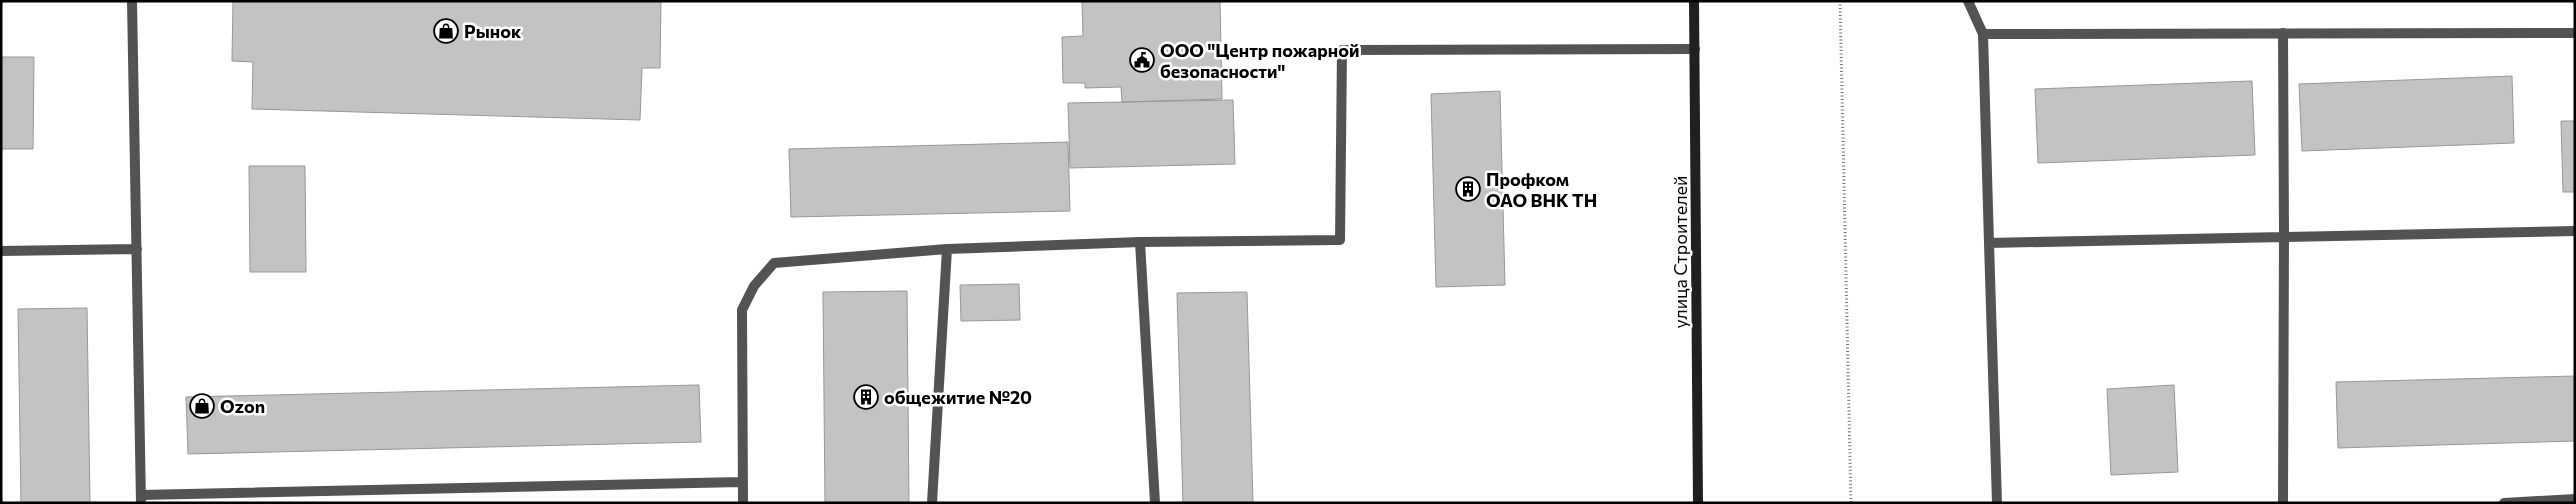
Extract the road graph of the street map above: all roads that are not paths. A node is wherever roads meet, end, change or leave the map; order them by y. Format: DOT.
graph roads {
  1 [pos="132,1"];
  2 [pos="1694,1"];
  3 [pos="1968,1"];
  4 [pos="2283,33"];
  5 [pos="2575,33"];
  6 [pos="1983,34"];
  7 [pos="1695,49"];
  8 [pos="2575,231"];
  9 [pos="2284,237"];
  10 [pos="1140,242"];
  11 [pos="1989,243"];
  12 [pos="947,249"];
  13 [pos="137,250"];
  14 [pos="1,251"];
  15 [pos="741,482"];
  16 [pos="141,499"];
  17 [pos="2575,499"];
  18 [pos="743,503"];
  19 [pos="932,503"];
  20 [pos="1155,503"];
  21 [pos="1698,503"];
  22 [pos="1997,503"];
  23 [pos="2283,503"];
  24 [pos="2504,503"];
  1 -- 13 [label="street"];
  2 -- 7 [label="main road, улица Строителей"];
  3 -- 6 [label="street"];
  4 -- 5 [label="street"];
  4 -- 6 [label="street"];
  4 -- 9 [label="street"];
  6 -- 11 [label="street"];
  7 -- 10 [label="street"];
  7 -- 21 [label="main road, улица Строителей"];
  8 -- 9 [label="street"];
  9 -- 11 [label="street"];
  9 -- 23 [label="street"];
  10 -- 12 [label="street"];
  10 -- 20 [label="street"];
  11 -- 22 [label="street"];
  12 -- 15 [label="street"];
  12 -- 19 [label="street"];
  13 -- 14 [label="street"];
  13 -- 16 [label="street"];
  15 -- 16 [label="street"];
  15 -- 18 [label="street"];
  17 -- 24 [label="street"];
}
